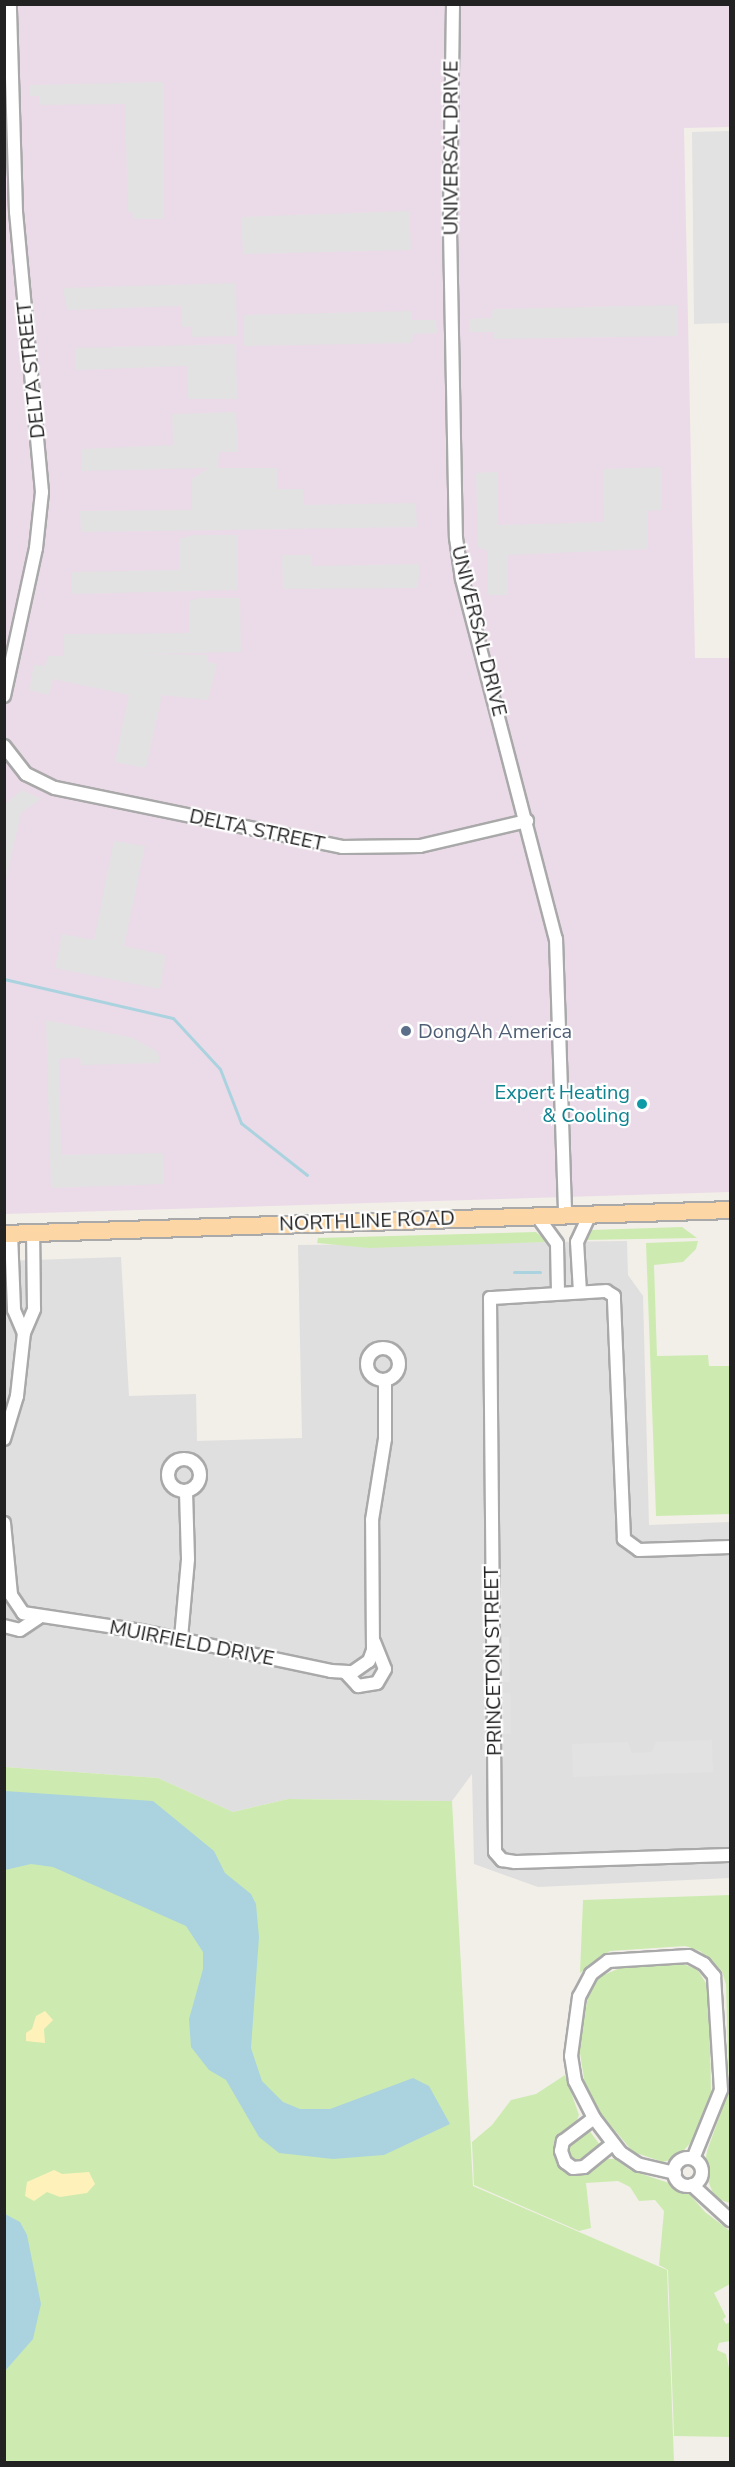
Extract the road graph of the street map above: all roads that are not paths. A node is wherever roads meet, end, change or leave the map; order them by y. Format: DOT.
graph roads {
  1 [pos="10,4"];
  2 [pos="453,4"];
  3 [pos="4,696"];
  4 [pos="4,746"];
  5 [pos="527,821"];
  6 [pos="730,1210"];
  7 [pos="590,1214"];
  8 [pos="565,1215"];
  9 [pos="537,1216"];
  10 [pos="33,1232"];
  11 [pos="8,1234"];
  12 [pos="580,1292"];
  13 [pos="558,1293"];
  14 [pos="24,1333"];
  15 [pos="385,1380"];
  16 [pos="4,1439"];
  17 [pos="186,1491"];
  18 [pos="4,1522"];
  19 [pos="730,1547"];
  20 [pos="7,1590"];
  21 [pos="38,1618"];
  22 [pos="4,1626"];
  23 [pos="181,1638"];
  24 [pos="374,1642"];
  25 [pos="346,1673"];
  26 [pos="730,1855"];
  27 [pos="594,2118"];
  28 [pos="612,2144"];
  29 [pos="693,2159"];
  30 [pos="675,2173"];
  31 [pos="692,2186"];
  32 [pos="730,2220"];
  1 -- 3 [label="street, DELTA STREET"];
  2 -- 5 [label="street, UNIVERSAL DRIVE"];
  4 -- 5 [label="street, DELTA STREET"];
  5 -- 8 [label="street, UNIVERSAL DRIVE"];
  6 -- 7 [label="main road, NORTHLINE ROAD"];
  7 -- 8 [label="main road, NORTHLINE ROAD"];
  7 -- 12 [label="street"];
  8 -- 9 [label="main road, NORTHLINE ROAD"];
  9 -- 10 [label="main road, NORTHLINE ROAD"];
  9 -- 13 [label="street"];
  10 -- 11 [label="main road, NORTHLINE ROAD"];
  10 -- 14 [label="street"];
  11 -- 14 [label="street"];
  12 -- 13 [label="street, PRINCETON STREET"];
  12 -- 19 [label="street, PRINCETON STREET"];
  13 -- 26 [label="street, PRINCETON STREET"];
  14 -- 16 [label="street"];
  15 -- 24 [label="street"];
  17 -- 23 [label="street"];
  18 -- 20 [label="street"];
  20 -- 21 [label="street, MUIRFIELD DRIVE"];
  21 -- 22 [label="street, MUIRFIELD DRIVE"];
  21 -- 23 [label="street, MUIRFIELD DRIVE"];
  23 -- 25 [label="street, MUIRFIELD DRIVE"];
  24 -- 25 [label="street"];
  24 -- 25 [label="street, MUIRFIELD DRIVE"];
  27 -- 28 [label="street"];
  27 -- 28 [label="street"];
  27 -- 29 [label="street"];
  28 -- 30 [label="street"];
  29 -- 30 [label="street"];
  29 -- 31 [label="street"];
  30 -- 31 [label="street"];
  31 -- 32 [label="street"];
}
